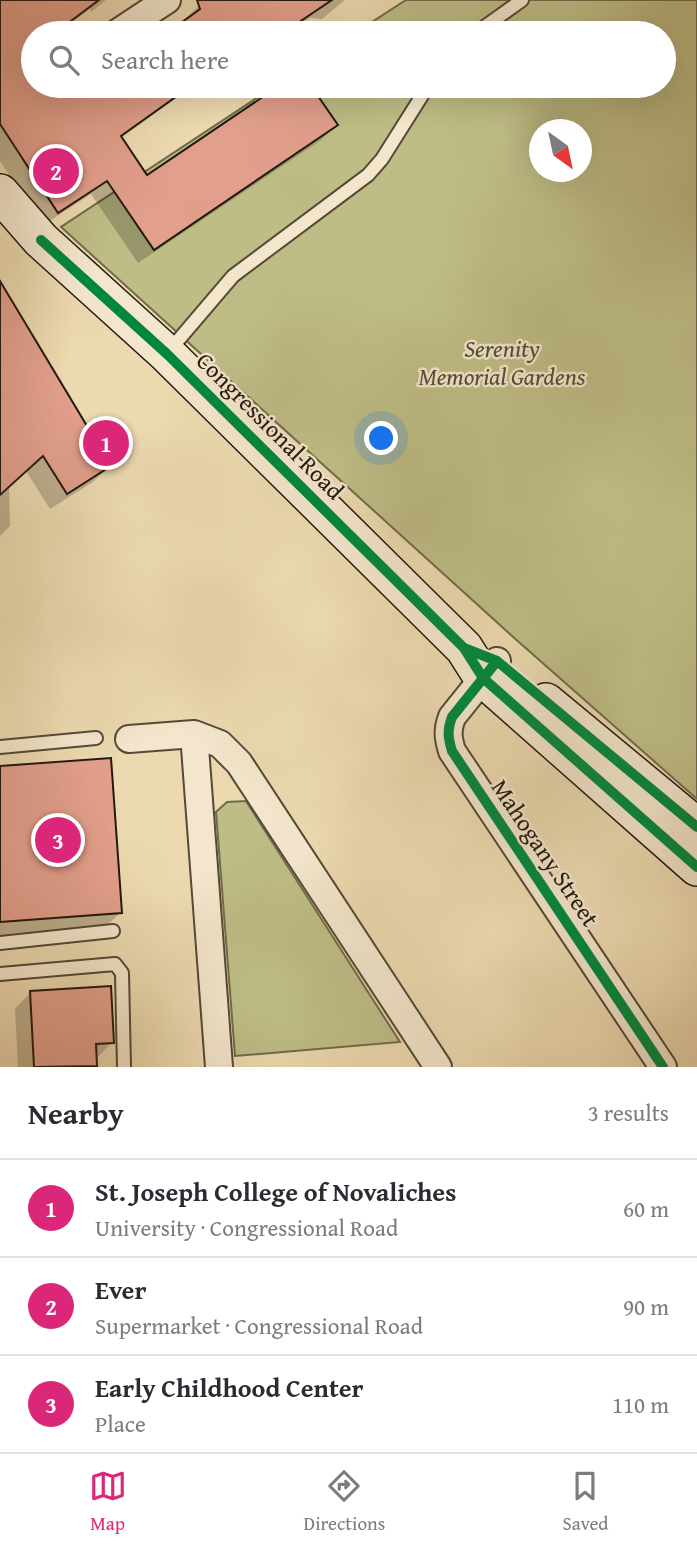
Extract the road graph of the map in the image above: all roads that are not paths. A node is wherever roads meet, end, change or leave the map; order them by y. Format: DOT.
graph roads {
  1 [pos="167,0"];
  2 [pos="522,0"];
  3 [pos="135,21"];
  4 [pos="493,21"];
  5 [pos="420,98"];
  6 [pos="5,202"];
  7 [pos="167,354"];
  8 [pos="481,662"];
  9 [pos="194,734"];
  10 [pos="96,738"];
  11 [pos="130,739"];
  12 [pos="0,747"];
  13 [pos="697,827"];
  14 [pos="697,867"];
  15 [pos="113,931"];
  16 [pos="0,943"];
  17 [pos="0,974"];
  18 [pos="124,1065"];
  19 [pos="219,1067"];
  20 [pos="438,1067"];
  21 [pos="663,1067"];
  1 -- 3 [label="street"];
  2 -- 4 [label="lane"];
  5 -- 7 [label="lane"];
  6 -- 7 [label="main road, Congressional Road"];
  7 -- 8 [label="main road, Congressional Road"];
  8 -- 13 [label="main road, Congressional Road"];
  8 -- 14 [label="main road, Congressional Road"];
  8 -- 21 [label="street, Mahogany Street"];
  9 -- 11 [label="street"];
  9 -- 19 [label="street"];
  9 -- 20 [label="street"];
  10 -- 12 [label="lane"];
  15 -- 16 [label="lane"];
  17 -- 18 [label="lane"];
}
